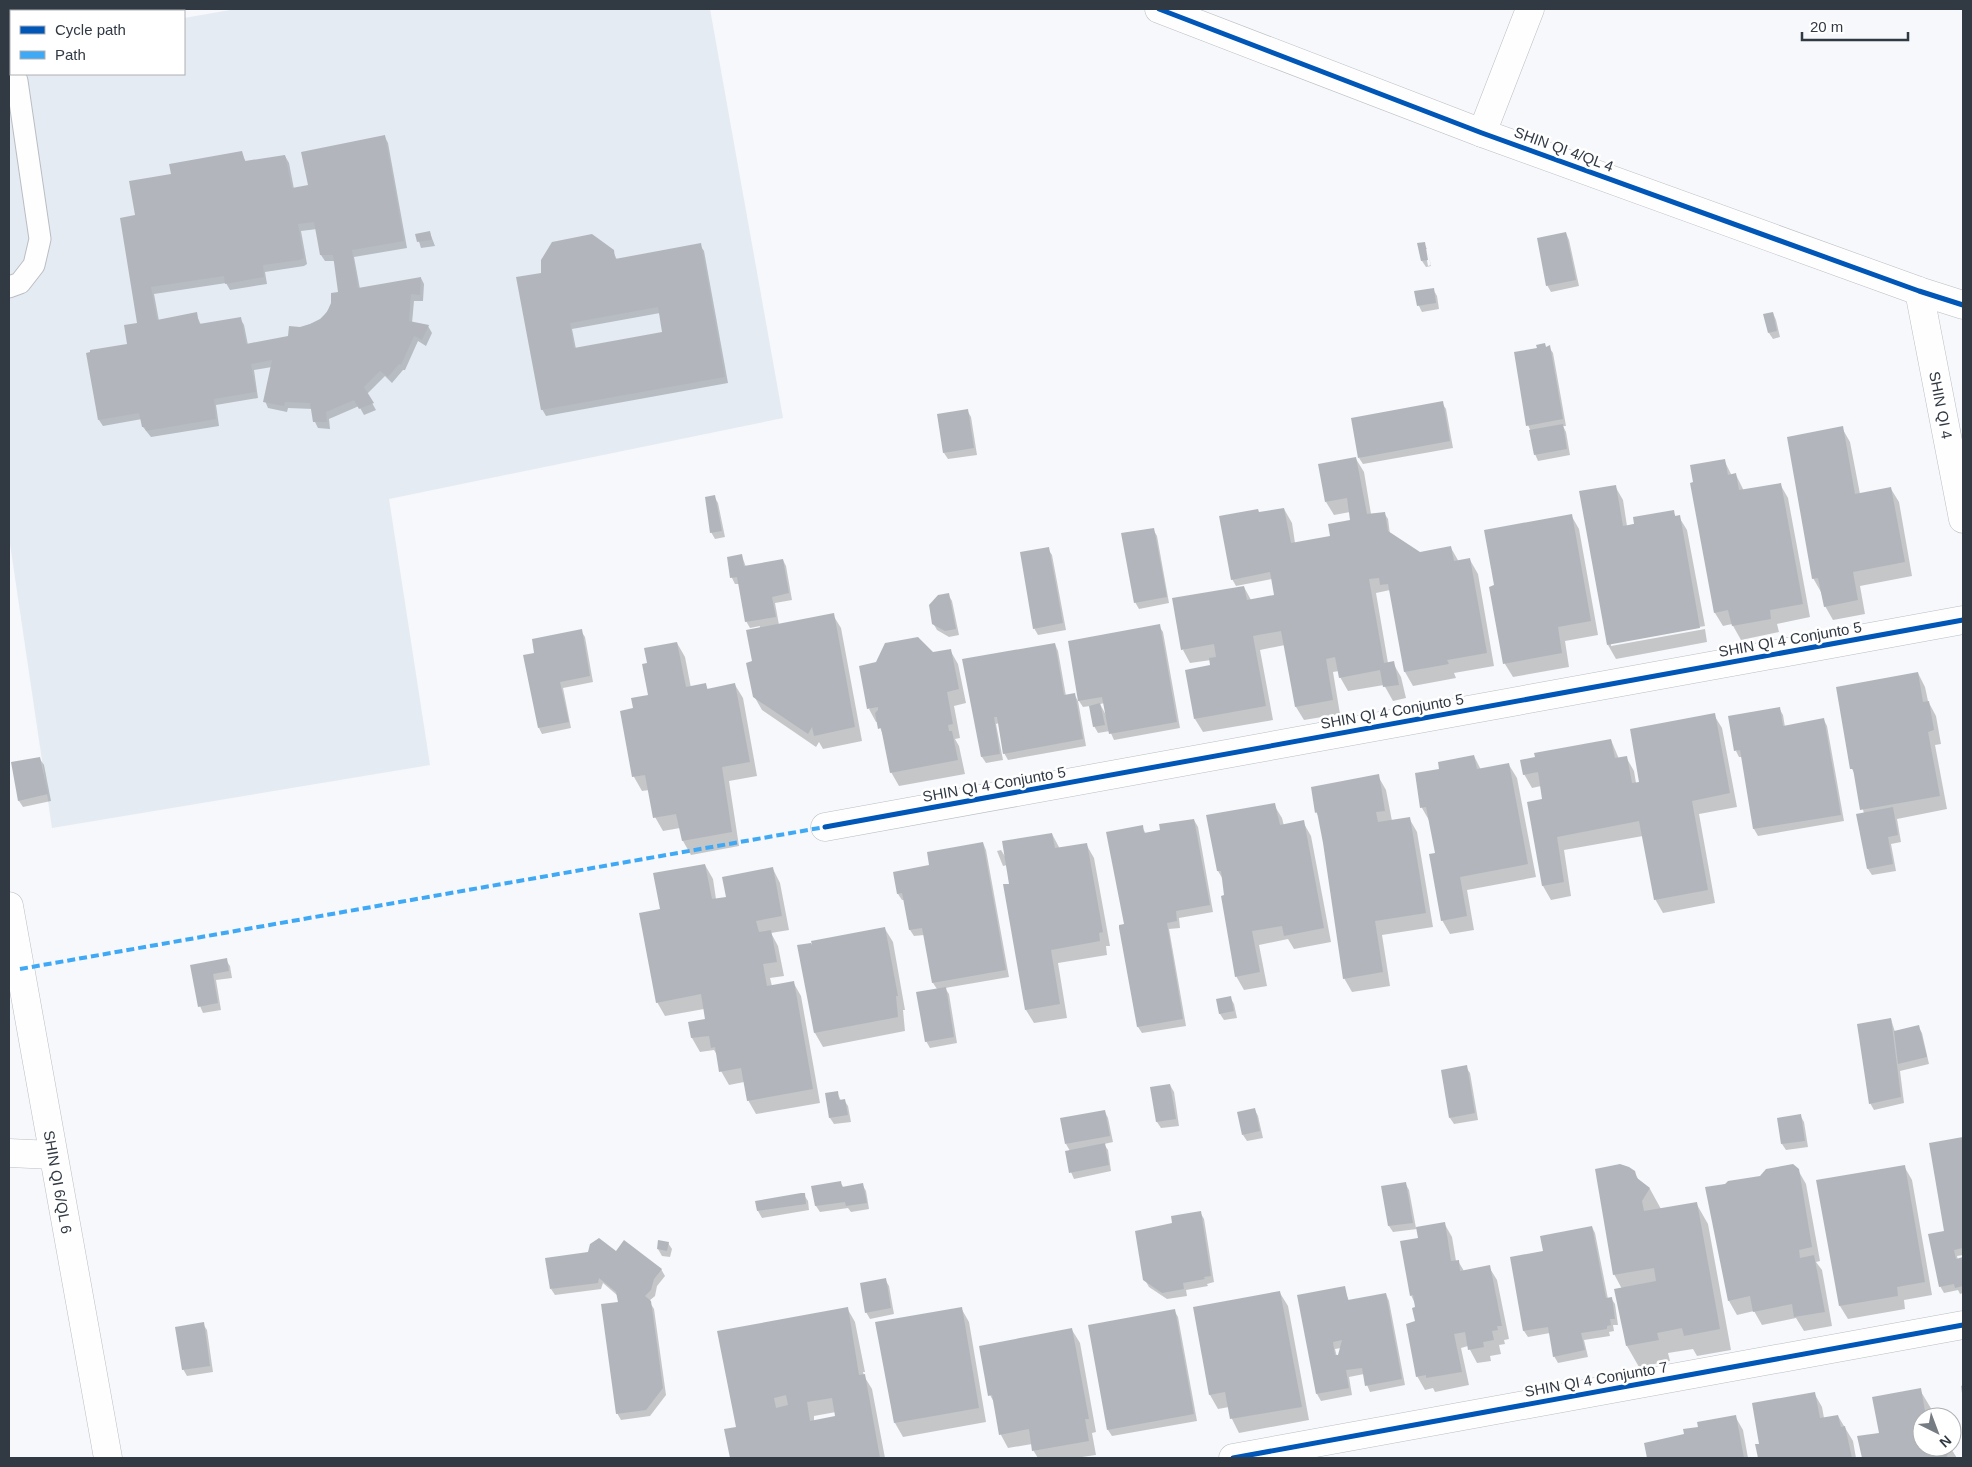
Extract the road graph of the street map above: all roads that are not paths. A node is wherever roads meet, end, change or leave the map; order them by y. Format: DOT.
graph roads {
  1 [pos="1159,9"];
  2 [pos="1530,9"];
  3 [pos="17,80"];
  4 [pos="1482,133"];
  5 [pos="9,287"];
  6 [pos="1919,292"];
  7 [pos="1963,305"];
  8 [pos="1963,518"];
  9 [pos="1963,620"];
  10 [pos="825,828"];
  11 [pos="9,906"];
  12 [pos="9,1154"];
  13 [pos="53,1155"];
  14 [pos="1963,1325"];
  15 [pos="108,1458"];
  16 [pos="1233,1458"];
  1 -- 4 [label="street, SHIN QI 4/QL 4"];
  2 -- 4 [label="street"];
  3 -- 5 [label="lane"];
  4 -- 6 [label="street, SHIN QI 4/QL 4"];
  6 -- 7 [label="street, SHIN QI 4/QL 4"];
  6 -- 8 [label="street, SHIN QI 4"];
  9 -- 10 [label="street, SHIN QI 4 Conjunto 5"];
  11 -- 13 [label="street, SHIN QI 6/QL 6"];
  12 -- 13 [label="street"];
  13 -- 15 [label="street, SHIN QI 6/QL 6"];
  14 -- 16 [label="street, SHIN QI 4 Conjunto 7"];
}
